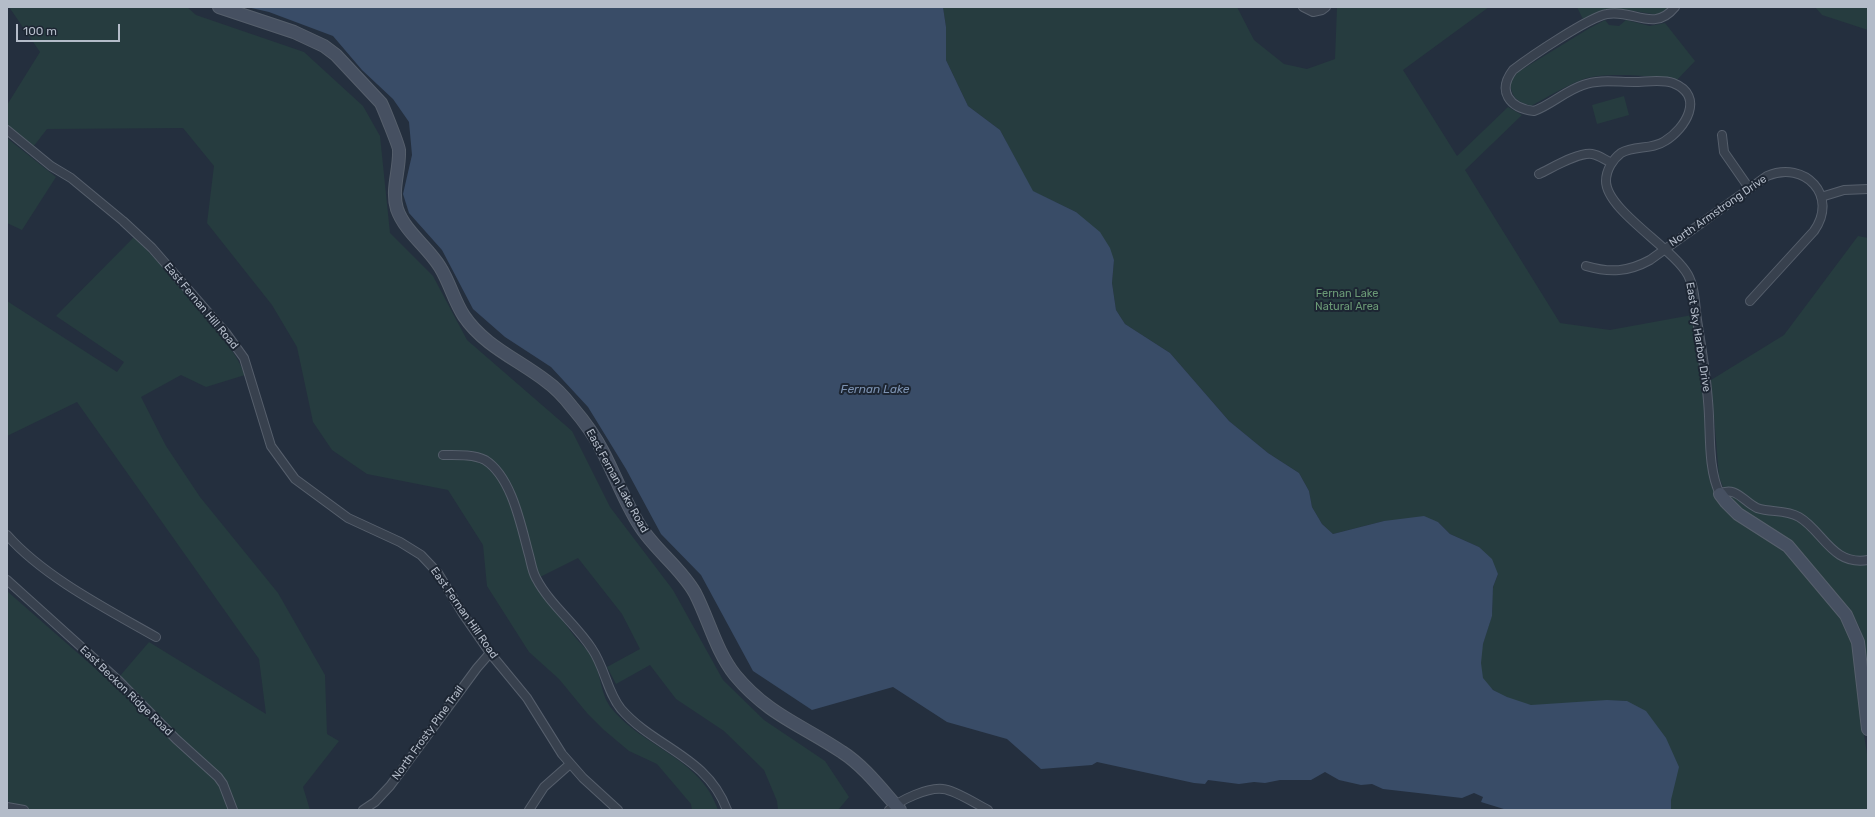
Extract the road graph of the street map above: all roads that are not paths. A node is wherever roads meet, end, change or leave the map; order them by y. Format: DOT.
graph roads {
  1 [pos="219,7"];
  2 [pos="1302,7"];
  3 [pos="1326,7"];
  4 [pos="1675,7"];
  5 [pos="7,130"];
  6 [pos="1722,135"];
  7 [pos="1612,163"];
  8 [pos="1539,174"];
  9 [pos="1749,188"];
  10 [pos="1868,189"];
  11 [pos="1821,197"];
  12 [pos="1664,248"];
  13 [pos="1586,266"];
  14 [pos="1750,301"];
  15 [pos="443,455"];
  16 [pos="1720,494"];
  17 [pos="7,535"];
  18 [pos="1868,560"];
  19 [pos="7,580"];
  20 [pos="156,637"];
  21 [pos="490,654"];
  22 [pos="1868,729"];
  23 [pos="570,764"];
  24 [pos="7,807"];
  25 [pos="895,808"];
  26 [pos="24,810"];
  27 [pos="233,810"];
  28 [pos="363,810"];
  29 [pos="529,810"];
  30 [pos="618,810"];
  31 [pos="727,810"];
  32 [pos="988,810"];
  1 -- 25 [label="street, East Fernan Lake Road"];
  2 -- 3 [label="street"];
  4 -- 7 [label="street"];
  5 -- 21 [label="street, East Fernan Hill Road"];
  6 -- 9 [label="street"];
  7 -- 8 [label="street"];
  7 -- 12 [label="street, East Sky Harbor Drive"];
  9 -- 11 [label="street, North Armstrong Drive"];
  9 -- 12 [label="street, North Armstrong Drive"];
  10 -- 11 [label="street"];
  11 -- 14 [label="street"];
  12 -- 13 [label="street, North Armstrong Drive"];
  12 -- 16 [label="street, East Sky Harbor Drive"];
  15 -- 31 [label="street"];
  16 -- 18 [label="street"];
  16 -- 22 [label="street"];
  17 -- 20 [label="street"];
  19 -- 27 [label="street, East Beckon Ridge Road"];
  21 -- 23 [label="street, East Fernan Hill Road"];
  21 -- 28 [label="street, North Frosty Pine Trail"];
  23 -- 29 [label="street"];
  23 -- 30 [label="street, East Fernan Hill Road"];
  24 -- 26 [label="street"];
  25 -- 32 [label="street"];
}
